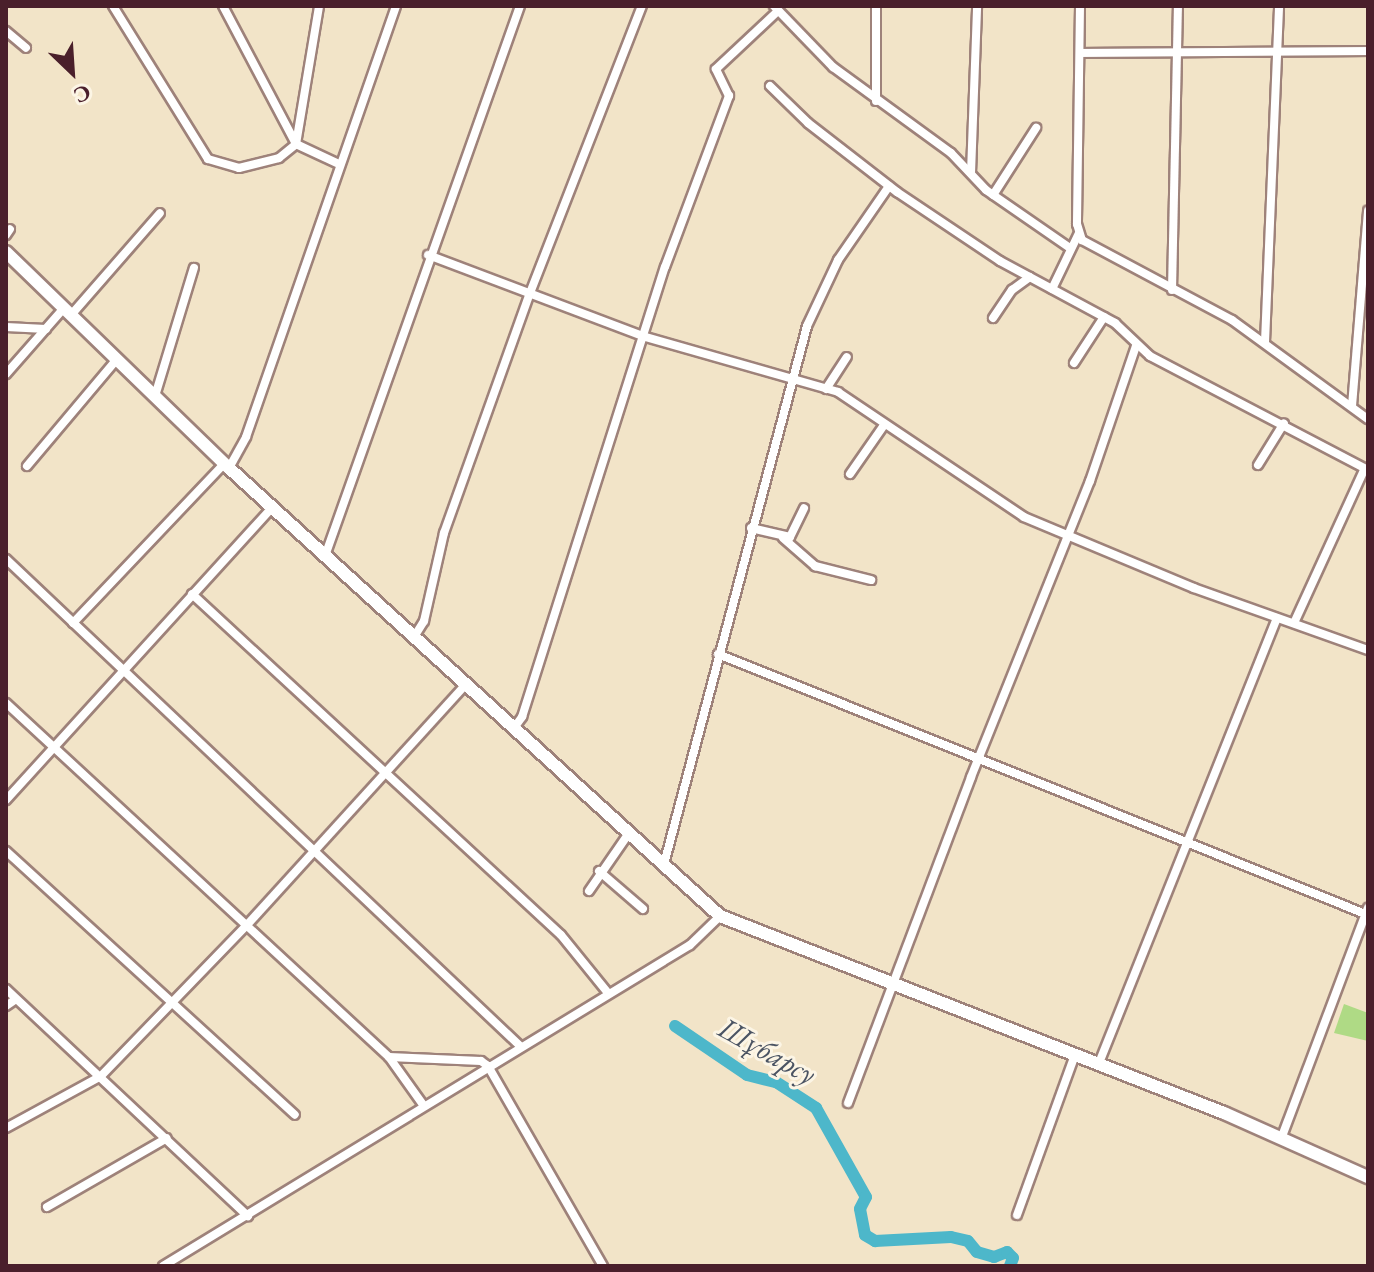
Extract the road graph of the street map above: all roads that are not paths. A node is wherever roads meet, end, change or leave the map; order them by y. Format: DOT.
graph roads {
  1 [pos="113,6"];
  2 [pos="223,6"];
  3 [pos="319,6"];
  4 [pos="396,6"];
  5 [pos="520,6"];
  6 [pos="642,6"];
  7 [pos="876,6"];
  8 [pos="977,6"];
  9 [pos="1080,6"];
  10 [pos="1178,6"];
  11 [pos="1279,6"];
  12 [pos="776,8"];
  13 [pos="6,31"];
  14 [pos="26,48"];
  15 [pos="1368,51"];
  16 [pos="1179,52"];
  17 [pos="1279,52"];
  18 [pos="1080,53"];
  19 [pos="770,86"];
  20 [pos="876,101"];
  21 [pos="1036,128"];
  22 [pos="296,144"];
  23 [pos="339,164"];
  24 [pos="971,173"];
  25 [pos="889,186"];
  26 [pos="993,195"];
  27 [pos="1368,211"];
  28 [pos="160,213"];
  29 [pos="1079,233"];
  30 [pos="1070,248"];
  31 [pos="6,252"];
  32 [pos="428,255"];
  33 [pos="194,268"];
  34 [pos="1030,277"];
  35 [pos="1052,289"];
  36 [pos="1172,290"];
  37 [pos="530,293"];
  38 [pos="68,311"];
  39 [pos="1104,317"];
  40 [pos="993,318"];
  41 [pos="6,327"];
  42 [pos="46,329"];
  43 [pos="642,336"];
  44 [pos="1364,340"];
  45 [pos="1265,342"];
  46 [pos="1136,346"];
  47 [pos="847,357"];
  48 [pos="117,359"];
  49 [pos="1074,363"];
  50 [pos="6,374"];
  51 [pos="790,377"];
  52 [pos="826,389"];
  53 [pos="155,396"];
  54 [pos="1352,406"];
  55 [pos="1368,419"];
  56 [pos="1284,423"];
  57 [pos="884,425"];
  58 [pos="227,465"];
  59 [pos="1258,465"];
  60 [pos="27,466"];
  61 [pos="1366,470"];
  62 [pos="850,474"];
  63 [pos="273,507"];
  64 [pos="804,508"];
  65 [pos="751,528"];
  66 [pos="1067,535"];
  67 [pos="783,538"];
  68 [pos="325,556"];
  69 [pos="6,559"];
  70 [pos="871,580"];
  71 [pos="192,594"];
  72 [pos="1277,618"];
  73 [pos="73,623"];
  74 [pos="1294,623"];
  75 [pos="414,637"];
  76 [pos="1368,650"];
  77 [pos="718,654"];
  78 [pos="124,669"];
  79 [pos="465,685"];
  80 [pos="6,703"];
  81 [pos="514,728"];
  82 [pos="53,748"];
  83 [pos="979,761"];
  84 [pos="384,773"];
  85 [pos="6,800"];
  86 [pos="629,833"];
  87 [pos="1188,843"];
  88 [pos="314,848"];
  89 [pos="6,851"];
  90 [pos="664,864"];
  91 [pos="599,871"];
  92 [pos="589,891"];
  93 [pos="643,909"];
  94 [pos="1367,913"];
  95 [pos="720,916"];
  96 [pos="246,926"];
  97 [pos="894,986"];
  98 [pos="6,989"];
  99 [pos="608,993"];
  100 [pos="16,999"];
  101 [pos="171,1001"];
  102 [pos="6,1006"];
  103 [pos="520,1046"];
  104 [pos="1075,1055"];
  105 [pos="389,1057"];
  106 [pos="1099,1063"];
  107 [pos="488,1066"];
  108 [pos="101,1076"];
  109 [pos="848,1103"];
  110 [pos="424,1106"];
  111 [pos="295,1115"];
  112 [pos="6,1128"];
  113 [pos="167,1138"];
  114 [pos="1281,1139"];
  115 [pos="1368,1177"];
  116 [pos="47,1207"];
  117 [pos="1017,1215"];
  118 [pos="248,1216"];
  119 [pos="163,1266"];
  120 [pos="603,1266"];
  1 -- 22 [label="street"];
  2 -- 22 [label="street"];
  3 -- 22 [label="street"];
  4 -- 23 [label="street"];
  5 -- 32 [label="street"];
  6 -- 37 [label="street"];
  7 -- 20 [label="street"];
  8 -- 24 [label="street"];
  9 -- 18 [label="street"];
  10 -- 16 [label="street"];
  11 -- 17 [label="street"];
  12 -- 20 [label="street"];
  12 -- 43 [label="street"];
  13 -- 14 [label="street"];
  15 -- 17 [label="street"];
  16 -- 17 [label="street"];
  16 -- 18 [label="street"];
  16 -- 36 [label="street"];
  17 -- 45 [label="street"];
  18 -- 29 [label="street"];
  19 -- 25 [label="street"];
  20 -- 24 [label="street"];
  21 -- 26 [label="street"];
  22 -- 23 [label="street"];
  23 -- 58 [label="street"];
  24 -- 26 [label="street"];
  25 -- 34 [label="street"];
  25 -- 51 [label="street"];
  26 -- 30 [label="street"];
  27 -- 44 [label="street"];
  28 -- 38 [label="street"];
  29 -- 30 [label="street"];
  29 -- 36 [label="street"];
  30 -- 35 [label="street"];
  31 -- 38 [label="street"];
  32 -- 37 [label="street"];
  32 -- 68 [label="street"];
  33 -- 53 [label="street"];
  34 -- 35 [label="street"];
  34 -- 40 [label="street"];
  35 -- 39 [label="street"];
  36 -- 45 [label="street"];
  37 -- 43 [label="street"];
  37 -- 75 [label="street"];
  38 -- 42 [label="street"];
  38 -- 48 [label="street"];
  39 -- 46 [label="street"];
  39 -- 49 [label="street"];
  41 -- 42 [label="street"];
  42 -- 50 [label="street"];
  43 -- 51 [label="street"];
  43 -- 81 [label="street"];
  44 -- 54 [label="street"];
  45 -- 54 [label="street"];
  46 -- 56 [label="street"];
  46 -- 66 [label="street"];
  47 -- 52 [label="street"];
  48 -- 53 [label="street"];
  48 -- 60 [label="street"];
  51 -- 52 [label="street"];
  51 -- 65 [label="street"];
  52 -- 57 [label="street"];
  53 -- 58 [label="street"];
  54 -- 55 [label="street"];
  56 -- 59 [label="street"];
  56 -- 61 [label="street"];
  57 -- 62 [label="street"];
  57 -- 66 [label="street"];
  58 -- 63 [label="street"];
  58 -- 73 [label="street"];
  61 -- 74 [label="street"];
  63 -- 68 [label="street"];
  63 -- 71 [label="street"];
  64 -- 67 [label="street"];
  65 -- 67 [label="street"];
  65 -- 77 [label="street"];
  66 -- 72 [label="street"];
  66 -- 83 [label="street"];
  67 -- 70 [label="street"];
  68 -- 75 [label="street"];
  69 -- 73 [label="street"];
  71 -- 78 [label="street"];
  71 -- 84 [label="street"];
  72 -- 74 [label="street"];
  72 -- 87 [label="street"];
  73 -- 78 [label="street"];
  74 -- 76 [label="street"];
  75 -- 79 [label="street"];
  77 -- 83 [label="street"];
  77 -- 90 [label="street"];
  78 -- 82 [label="street"];
  78 -- 88 [label="street"];
  79 -- 81 [label="street"];
  79 -- 84 [label="street"];
  80 -- 82 [label="street"];
  81 -- 86 [label="street"];
  82 -- 85 [label="street"];
  82 -- 96 [label="street"];
  83 -- 87 [label="street"];
  83 -- 97 [label="street"];
  84 -- 88 [label="street"];
  84 -- 99 [label="street"];
  86 -- 90 [label="street"];
  86 -- 91 [label="street"];
  87 -- 94 [label="street"];
  87 -- 106 [label="street"];
  88 -- 96 [label="street"];
  88 -- 103 [label="street"];
  89 -- 101 [label="street"];
  90 -- 95 [label="street"];
  91 -- 92 [label="street"];
  91 -- 93 [label="street"];
  94 -- 114 [label="street"];
  95 -- 97 [label="street"];
  95 -- 99 [label="street"];
  96 -- 101 [label="street"];
  96 -- 105 [label="street"];
  97 -- 104 [label="street"];
  97 -- 109 [label="street"];
  98 -- 100 [label="street"];
  99 -- 103 [label="street"];
  100 -- 102 [label="street"];
  100 -- 108 [label="street"];
  101 -- 108 [label="street"];
  101 -- 111 [label="street"];
  103 -- 107 [label="street"];
  104 -- 106 [label="street"];
  104 -- 117 [label="street"];
  105 -- 107 [label="street"];
  105 -- 110 [label="street"];
  106 -- 114 [label="street"];
  107 -- 110 [label="street"];
  107 -- 120 [label="street"];
  108 -- 112 [label="street"];
  108 -- 113 [label="street"];
  110 -- 118 [label="street"];
  113 -- 116 [label="street"];
  113 -- 118 [label="street"];
  114 -- 115 [label="street"];
  118 -- 119 [label="street"];
}
